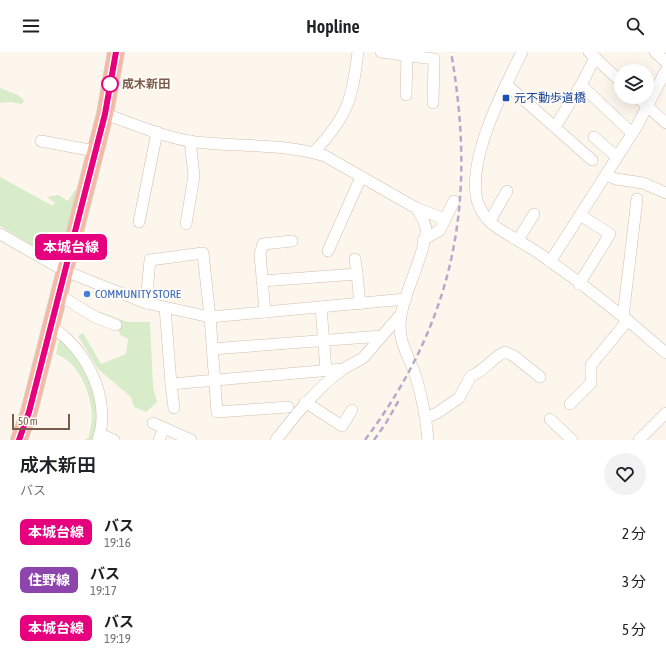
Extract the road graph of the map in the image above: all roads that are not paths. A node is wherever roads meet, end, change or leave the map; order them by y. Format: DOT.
graph roads {
  1 [pos="116,52"];
  2 [pos="358,52"];
  3 [pos="381,52"];
  4 [pos="522,52"];
  5 [pos="655,52"];
  6 [pos="407,55"];
  7 [pos="592,55"];
  8 [pos="666,62"];
  9 [pos="666,70"];
  10 [pos="614,75"];
  11 [pos="506,84"];
  12 [pos="581,85"];
  13 [pos="406,95"];
  14 [pos="433,103"];
  15 [pos="645,104"];
  16 [pos="648,107"];
  17 [pos="105,114"];
  18 [pos="666,123"];
  19 [pos="555,127"];
  20 [pos="157,132"];
  21 [pos="632,134"];
  22 [pos="594,137"];
  23 [pos="41,141"];
  24 [pos="190,141"];
  25 [pos="95,151"];
  26 [pos="314,152"];
  27 [pos="617,157"];
  28 [pos="592,160"];
  29 [pos="606,175"];
  30 [pos="361,177"];
  31 [pos="508,190"];
  32 [pos="666,193"];
  33 [pos="637,199"];
  34 [pos="454,201"];
  35 [pos="416,208"];
  36 [pos="534,214"];
  37 [pos="580,215"];
  38 [pos="445,219"];
  39 [pos="490,221"];
  40 [pos="139,222"];
  41 [pos="186,224"];
  42 [pos="0,234"];
  43 [pos="424,240"];
  44 [pos="518,240"];
  45 [pos="292,241"];
  46 [pos="328,251"];
  47 [pos="356,259"];
  48 [pos="550,262"];
  49 [pos="65,271"];
  50 [pos="357,274"];
  51 [pos="262,281"];
  52 [pos="580,284"];
  53 [pos="59,295"];
  54 [pos="406,300"];
  55 [pos="146,303"];
  56 [pos="360,304"];
  57 [pos="165,307"];
  58 [pos="321,307"];
  59 [pos="265,312"];
  60 [pos="401,314"];
  61 [pos="210,317"];
  62 [pos="625,319"];
  63 [pos="116,325"];
  64 [pos="51,327"];
  65 [pos="382,336"];
  66 [pos="324,340"];
  67 [pos="212,349"];
  68 [pos="666,353"];
  69 [pos="343,369"];
  70 [pos="326,370"];
  71 [pos="540,377"];
  72 [pos="215,380"];
  73 [pos="171,384"];
  74 [pos="305,402"];
  75 [pos="570,404"];
  76 [pos="288,407"];
  77 [pos="174,408"];
  78 [pos="352,410"];
  79 [pos="666,413"];
  80 [pos="426,418"];
  81 [pos="550,419"];
  82 [pos="153,423"];
  83 [pos="164,428"];
  84 [pos="98,437"];
  85 [pos="19,440"];
  86 [pos="114,440"];
  87 [pos="159,440"];
  88 [pos="191,440"];
  89 [pos="276,440"];
  90 [pos="428,440"];
  91 [pos="572,440"];
  92 [pos="639,440"];
  1 -- 17 [label="highway"];
  2 -- 26 [label="street"];
  3 -- 6 [label="street"];
  4 -- 11 [label="street"];
  5 -- 8 [label="street"];
  6 -- 13 [label="street"];
  6 -- 14 [label="street"];
  7 -- 10 [label="street"];
  7 -- 12 [label="street"];
  9 -- 16 [label="street"];
  11 -- 19 [label="street"];
  11 -- 39 [label="street"];
  12 -- 19 [label="street"];
  12 -- 21 [label="street"];
  15 -- 16 [label="street"];
  16 -- 18 [label="street"];
  16 -- 21 [label="street"];
  17 -- 20 [label="street"];
  17 -- 25 [label="highway"];
  19 -- 28 [label="street"];
  20 -- 24 [label="street"];
  20 -- 40 [label="street"];
  21 -- 27 [label="street"];
  22 -- 27 [label="street"];
  23 -- 25 [label="street"];
  24 -- 26 [label="street"];
  24 -- 41 [label="street"];
  25 -- 49 [label="highway"];
  26 -- 30 [label="street"];
  27 -- 29 [label="street"];
  29 -- 32 [label="street"];
  29 -- 37 [label="street"];
  30 -- 35 [label="street"];
  30 -- 46 [label="street"];
  31 -- 39 [label="street"];
  33 -- 62 [label="street"];
  34 -- 38 [label="street"];
  35 -- 38 [label="street"];
  35 -- 43 [label="street"];
  36 -- 44 [label="street"];
  37 -- 48 [label="street"];
  37 -- 52 [label="street"];
  38 -- 43 [label="street"];
  39 -- 44 [label="street"];
  42 -- 49 [label="street"];
  43 -- 54 [label="street"];
  44 -- 48 [label="street"];
  45 -- 51 [label="street"];
  47 -- 50 [label="street"];
  48 -- 52 [label="street"];
  49 -- 53 [label="highway"];
  49 -- 55 [label="street"];
  50 -- 51 [label="street"];
  50 -- 56 [label="street"];
  51 -- 59 [label="street"];
  52 -- 62 [label="street"];
  53 -- 63 [label="street"];
  53 -- 64 [label="highway"];
  54 -- 56 [label="street"];
  54 -- 60 [label="street"];
  55 -- 57 [label="street"];
  55 -- 61 [label="street"];
  56 -- 58 [label="street"];
  57 -- 61 [label="street"];
  57 -- 73 [label="street"];
  58 -- 59 [label="street"];
  58 -- 66 [label="street"];
  59 -- 61 [label="street"];
  60 -- 65 [label="street"];
  60 -- 80 [label="street"];
  61 -- 67 [label="street"];
  62 -- 68 [label="street"];
  62 -- 75 [label="street"];
  64 -- 84 [label="street"];
  64 -- 85 [label="highway"];
  65 -- 66 [label="street"];
  65 -- 69 [label="street"];
  66 -- 67 [label="street"];
  66 -- 70 [label="street"];
  67 -- 72 [label="street"];
  69 -- 70 [label="street"];
  69 -- 74 [label="street"];
  70 -- 72 [label="street"];
  71 -- 80 [label="street"];
  72 -- 73 [label="street"];
  72 -- 76 [label="street"];
  73 -- 77 [label="street"];
  74 -- 78 [label="street"];
  74 -- 89 [label="street"];
  79 -- 92 [label="street"];
  80 -- 90 [label="street"];
  81 -- 91 [label="street"];
  82 -- 83 [label="street"];
  83 -- 87 [label="street"];
  83 -- 88 [label="street"];
  84 -- 86 [label="street"];
}
